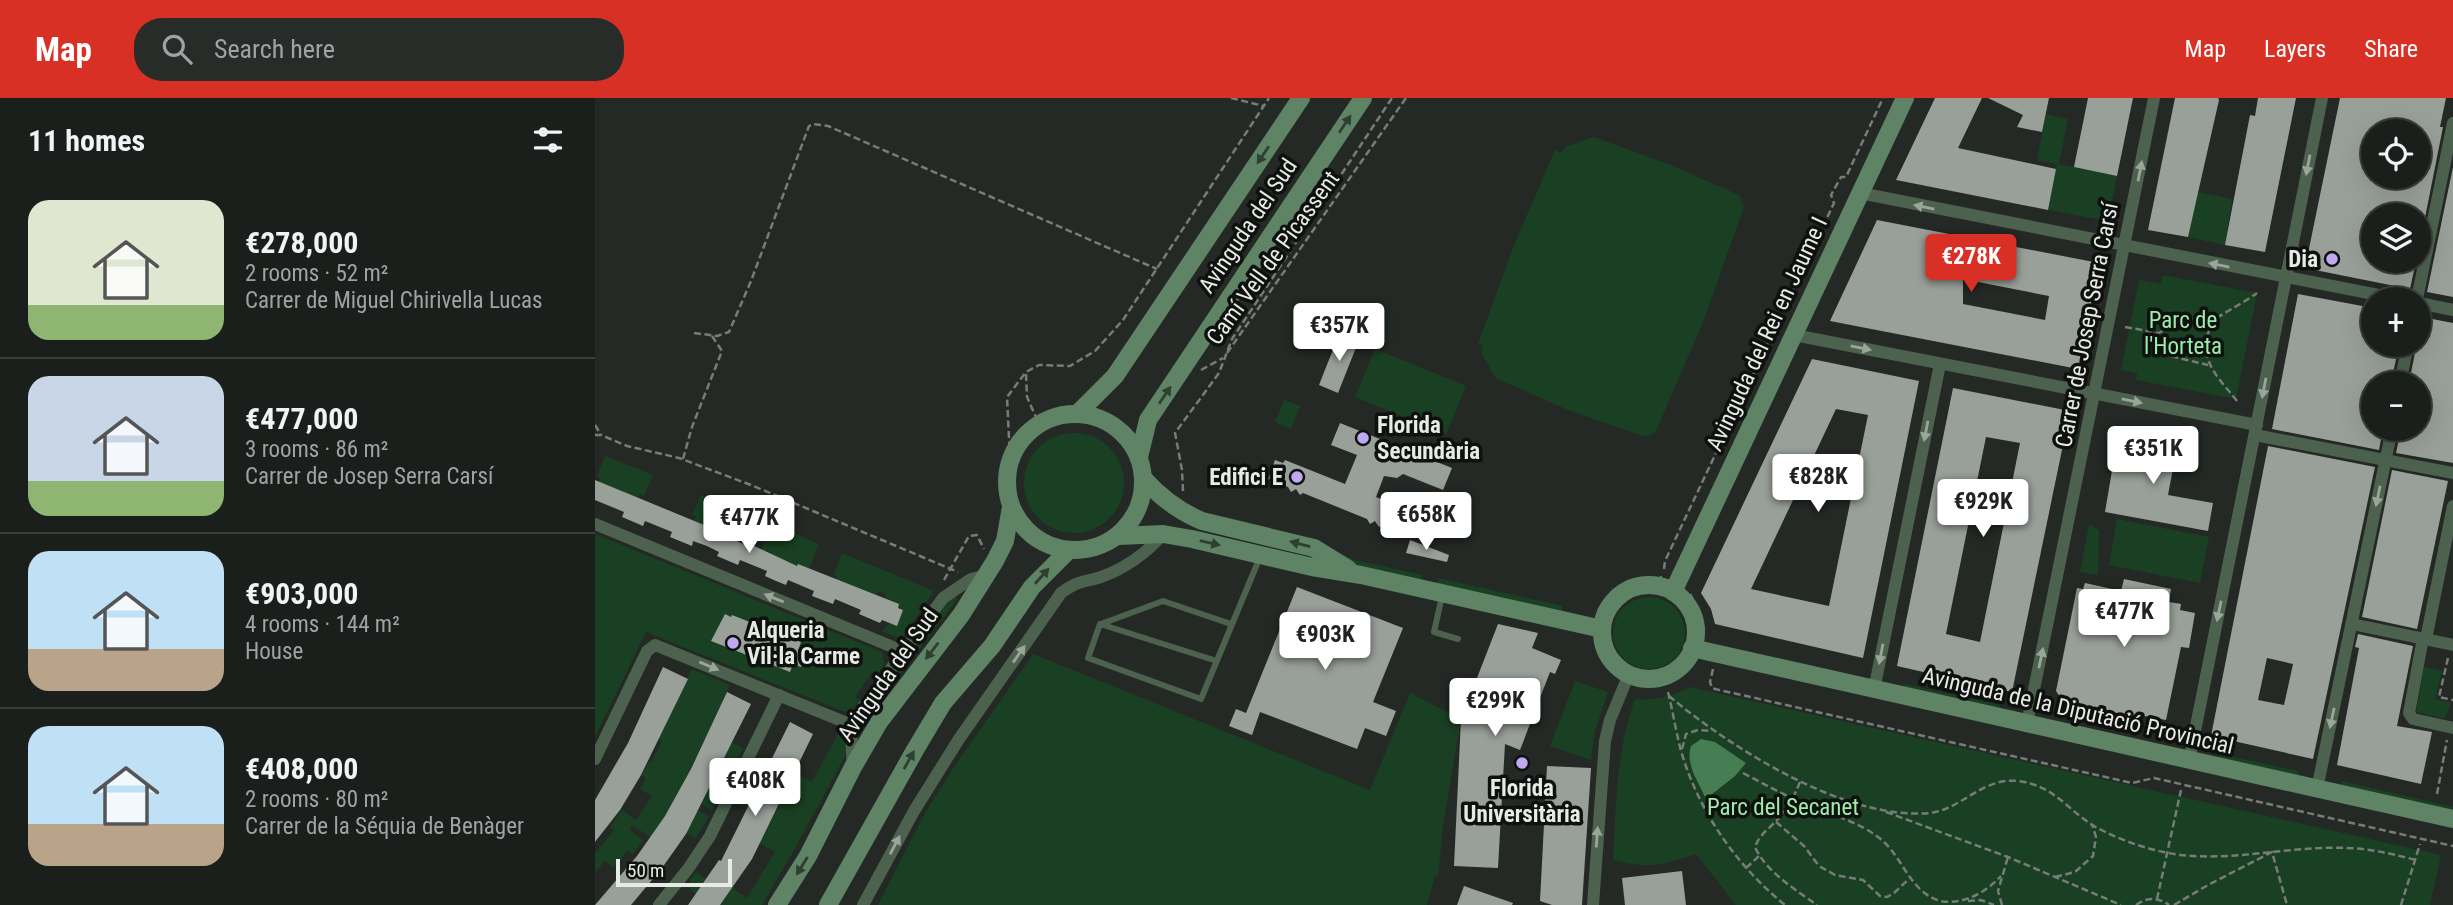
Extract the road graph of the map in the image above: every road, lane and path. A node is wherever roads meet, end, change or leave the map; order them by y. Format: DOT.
graph roads {
  1 [pos="1231,98"];
  2 [pos="1269,98"];
  3 [pos="1301,98"];
  4 [pos="1363,98"];
  5 [pos="1392,98"];
  6 [pos="1406,98"];
  7 [pos="1883,98"];
  8 [pos="1905,98"];
  9 [pos="2154,98"];
  10 [pos="2322,98"];
  11 [pos="1264,106"];
  12 [pos="2453,123"];
  13 [pos="1860,193"];
  14 [pos="2125,246"];
  15 [pos="1157,269"];
  16 [pos="2286,278"];
  17 [pos="2421,287"];
  18 [pos="2361,292"];
  19 [pos="2257,293"];
  20 [pos="2431,304"];
  21 [pos="2453,310"];
  22 [pos="2215,320"];
  23 [pos="2125,327"];
  24 [pos="694,333"];
  25 [pos="2153,333"];
  26 [pos="712,335"];
  27 [pos="1794,335"];
  28 [pos="1225,357"];
  29 [pos="1940,364"];
  30 [pos="2210,365"];
  31 [pos="1026,372"];
  32 [pos="1191,376"];
  33 [pos="2095,394"];
  34 [pos="2237,401"];
  35 [pos="1078,413"];
  36 [pos="1039,424"];
  37 [pos="595,425"];
  38 [pos="2256,430"];
  39 [pos="595,435"];
  40 [pos="601,435"];
  41 [pos="2389,441"];
  42 [pos="1139,457"];
  43 [pos="683,459"];
  44 [pos="1010,459"];
  45 [pos="2385,460"];
  46 [pos="2453,473"];
  47 [pos="1144,478"];
  48 [pos="2453,506"];
  49 [pos="1011,508"];
  50 [pos="1180,510"];
  51 [pos="595,524"];
  52 [pos="1163,534"];
  53 [pos="1119,536"];
  54 [pos="1068,551"];
  55 [pos="1261,555"];
  56 [pos="1666,572"];
  57 [pos="1361,575"];
  58 [pos="979,577"];
  59 [pos="1681,591"];
  60 [pos="1443,594"];
  61 [pos="1100,624"];
  62 [pos="2351,624"];
  63 [pos="1231,625"];
  64 [pos="1602,629"];
  65 [pos="1458,639"];
  66 [pos="2425,639"];
  67 [pos="1700,643"];
  68 [pos="2453,645"];
  69 [pos="905,652"];
  70 [pos="2448,658"];
  71 [pos="1217,661"];
  72 [pos="1714,661"];
  73 [pos="1629,674"];
  74 [pos="1874,690"];
  75 [pos="779,695"];
  76 [pos="2453,700"];
  77 [pos="2027,724"];
  78 [pos="852,725"];
  79 [pos="1715,731"];
  80 [pos="2451,731"];
  81 [pos="1682,752"];
  82 [pos="595,759"];
  83 [pos="2189,761"];
  84 [pos="853,767"];
  85 [pos="1743,773"];
  86 [pos="1801,781"];
  87 [pos="2317,789"];
  88 [pos="2181,790"];
  89 [pos="2437,794"];
  90 [pos="1792,798"];
  91 [pos="1879,809"];
  92 [pos="2453,819"];
  93 [pos="1776,822"];
  94 [pos="2092,824"];
  95 [pos="2420,844"];
  96 [pos="2453,845"];
  97 [pos="2166,852"];
  98 [pos="2272,852"];
  99 [pos="1759,856"];
  100 [pos="2008,857"];
  101 [pos="2416,860"];
  102 [pos="1745,868"];
  103 [pos="2001,876"];
  104 [pos="1910,878"];
  105 [pos="2054,878"];
  106 [pos="2157,899"];
  107 [pos="1964,902"];
  108 [pos="1954,904"];
  109 [pos="659,905"];
  110 [pos="777,905"];
  111 [pos="828,905"];
  112 [pos="863,905"];
  113 [pos="1593,905"];
  114 [pos="1785,905"];
  115 [pos="1817,905"];
  116 [pos="1994,905"];
  117 [pos="2002,905"];
  118 [pos="2121,905"];
  119 [pos="2136,905"];
  120 [pos="2169,905"];
  121 [pos="2174,905"];
  122 [pos="2287,905"];
  123 [pos="2401,905"];
  1 -- 11 [label="path"];
  2 -- 11 [label="path"];
  3 -- 35 [label="street, Avinguda del Sud, one-way"];
  42 -- 4 [label="street, Avinguda del Sud, one-way"];
  5 -- 28 [label="path"];
  6 -- 28 [label="path, Camí Vell de Picassent"];
  7 -- 56 [label="path"];
  8 -- 13 [label="street, Avinguda del Rei en Jaume I"];
  14 -- 9 [label="street, Carrer de Josep Serra Carsí, one-way"];
  10 -- 16 [label="street, one-way"];
  11 -- 15 [label="path"];
  12 -- 17 [label="street"];
  14 -- 13 [label="street, one-way"];
  13 -- 27 [label="street, Avinguda del Rei en Jaume I"];
  16 -- 14 [label="street, one-way"];
  14 -- 33 [label="street, Carrer de Josep Serra Carsí"];
  15 -- 26 [label="path"];
  15 -- 31 [label="path"];
  16 -- 18 [label="street"];
  16 -- 38 [label="street, one-way"];
  19 -- 22 [label="path"];
  20 -- 21 [label="street"];
  22 -- 25 [label="path"];
  22 -- 30 [label="path"];
  23 -- 25 [label="path"];
  24 -- 26 [label="path"];
  25 -- 30 [label="path"];
  26 -- 43 [label="path"];
  27 -- 29 [label="street, one-way"];
  27 -- 59 [label="street, Avinguda del Rei en Jaume I"];
  28 -- 32 [label="path, Camí Vell de Picassent"];
  28 -- 50 [label="path"];
  29 -- 33 [label="street"];
  29 -- 74 [label="street, one-way"];
  30 -- 34 [label="path"];
  31 -- 36 [label="path"];
  31 -- 44 [label="path"];
  33 -- 38 [label="street, one-way"];
  77 -- 33 [label="street, Carrer de Josep Serra Carsí, one-way"];
  35 -- 36 [label="street"];
  35 -- 42 [label="street"];
  36 -- 44 [label="street"];
  37 -- 40 [label="path"];
  38 -- 45 [label="street"];
  38 -- 83 [label="street, one-way"];
  39 -- 40 [label="path"];
  40 -- 43 [label="path"];
  41 -- 45 [label="street"];
  42 -- 47 [label="street"];
  43 -- 58 [label="path"];
  44 -- 49 [label="street"];
  45 -- 46 [label="street"];
  45 -- 62 [label="street, one-way"];
  47 -- 50 [label="street"];
  47 -- 53 [label="street"];
  48 -- 66 [label="street"];
  49 -- 54 [label="street"];
  49 -- 58 [label="street, Avinguda del Sud"];
  57 -- 50 [label="street, one-way"];
  69 -- 51 [label="street, one-way"];
  52 -- 53 [label="street"];
  52 -- 55 [label="street, one-way"];
  112 -- 52 [label="street, one-way"];
  53 -- 54 [label="street"];
  111 -- 54 [label="street, one-way"];
  55 -- 57 [label="street"];
  55 -- 63 [label="lane"];
  57 -- 60 [label="street"];
  58 -- 69 [label="street"];
  58 -- 84 [label="street, Avinguda del Sud, one-way"];
  59 -- 64 [label="street"];
  59 -- 67 [label="street"];
  59 -- 67 [label="path"];
  60 -- 64 [label="street"];
  60 -- 65 [label="lane"];
  61 -- 63 [label="lane"];
  61 -- 71 [label="lane"];
  61 -- 71 [label="lane"];
  62 -- 66 [label="street"];
  62 -- 87 [label="street, one-way"];
  63 -- 71 [label="lane"];
  64 -- 73 [label="street"];
  66 -- 68 [label="street"];
  66 -- 80 [label="street"];
  67 -- 73 [label="street"];
  67 -- 74 [label="street, Avinguda de la Diputació Provincial"];
  69 -- 78 [label="street"];
  70 -- 76 [label="path"];
  72 -- 96 [label="path"];
  113 -- 73 [label="street, one-way"];
  74 -- 77 [label="street, Avinguda de la Diputació Provincial"];
  75 -- 78 [label="street"];
  82 -- 75 [label="street, one-way"];
  75 -- 109 [label="street"];
  77 -- 83 [label="street, Avinguda de la Diputació Provincial"];
  78 -- 84 [label="street"];
  79 -- 81 [label="path"];
  79 -- 81 [label="path"];
  79 -- 86 [label="path"];
  80 -- 89 [label="path"];
  81 -- 102 [label="path"];
  83 -- 87 [label="street, Avinguda de la Diputació Provincial"];
  84 -- 110 [label="street, Avinguda del Sud, one-way"];
  85 -- 90 [label="path"];
  86 -- 90 [label="path"];
  86 -- 91 [label="path"];
  87 -- 92 [label="street, Avinguda de la Diputació Provincial"];
  88 -- 97 [label="path"];
  90 -- 93 [label="path"];
  90 -- 104 [label="path"];
  91 -- 94 [label="path"];
  91 -- 100 [label="path"];
  93 -- 99 [label="path"];
  93 -- 104 [label="path"];
  94 -- 97 [label="path"];
  94 -- 105 [label="path"];
  95 -- 101 [label="path"];
  97 -- 98 [label="path"];
  97 -- 106 [label="path"];
  98 -- 101 [label="path"];
  98 -- 121 [label="path"];
  98 -- 122 [label="path"];
  99 -- 102 [label="path"];
  99 -- 115 [label="path"];
  100 -- 103 [label="path"];
  100 -- 105 [label="path"];
  101 -- 123 [label="path"];
  102 -- 114 [label="path"];
  103 -- 107 [label="path"];
  103 -- 117 [label="path"];
  104 -- 108 [label="path"];
  105 -- 118 [label="path"];
  106 -- 119 [label="path"];
  106 -- 120 [label="path"];
  107 -- 108 [label="path"];
  107 -- 116 [label="path"];
}
